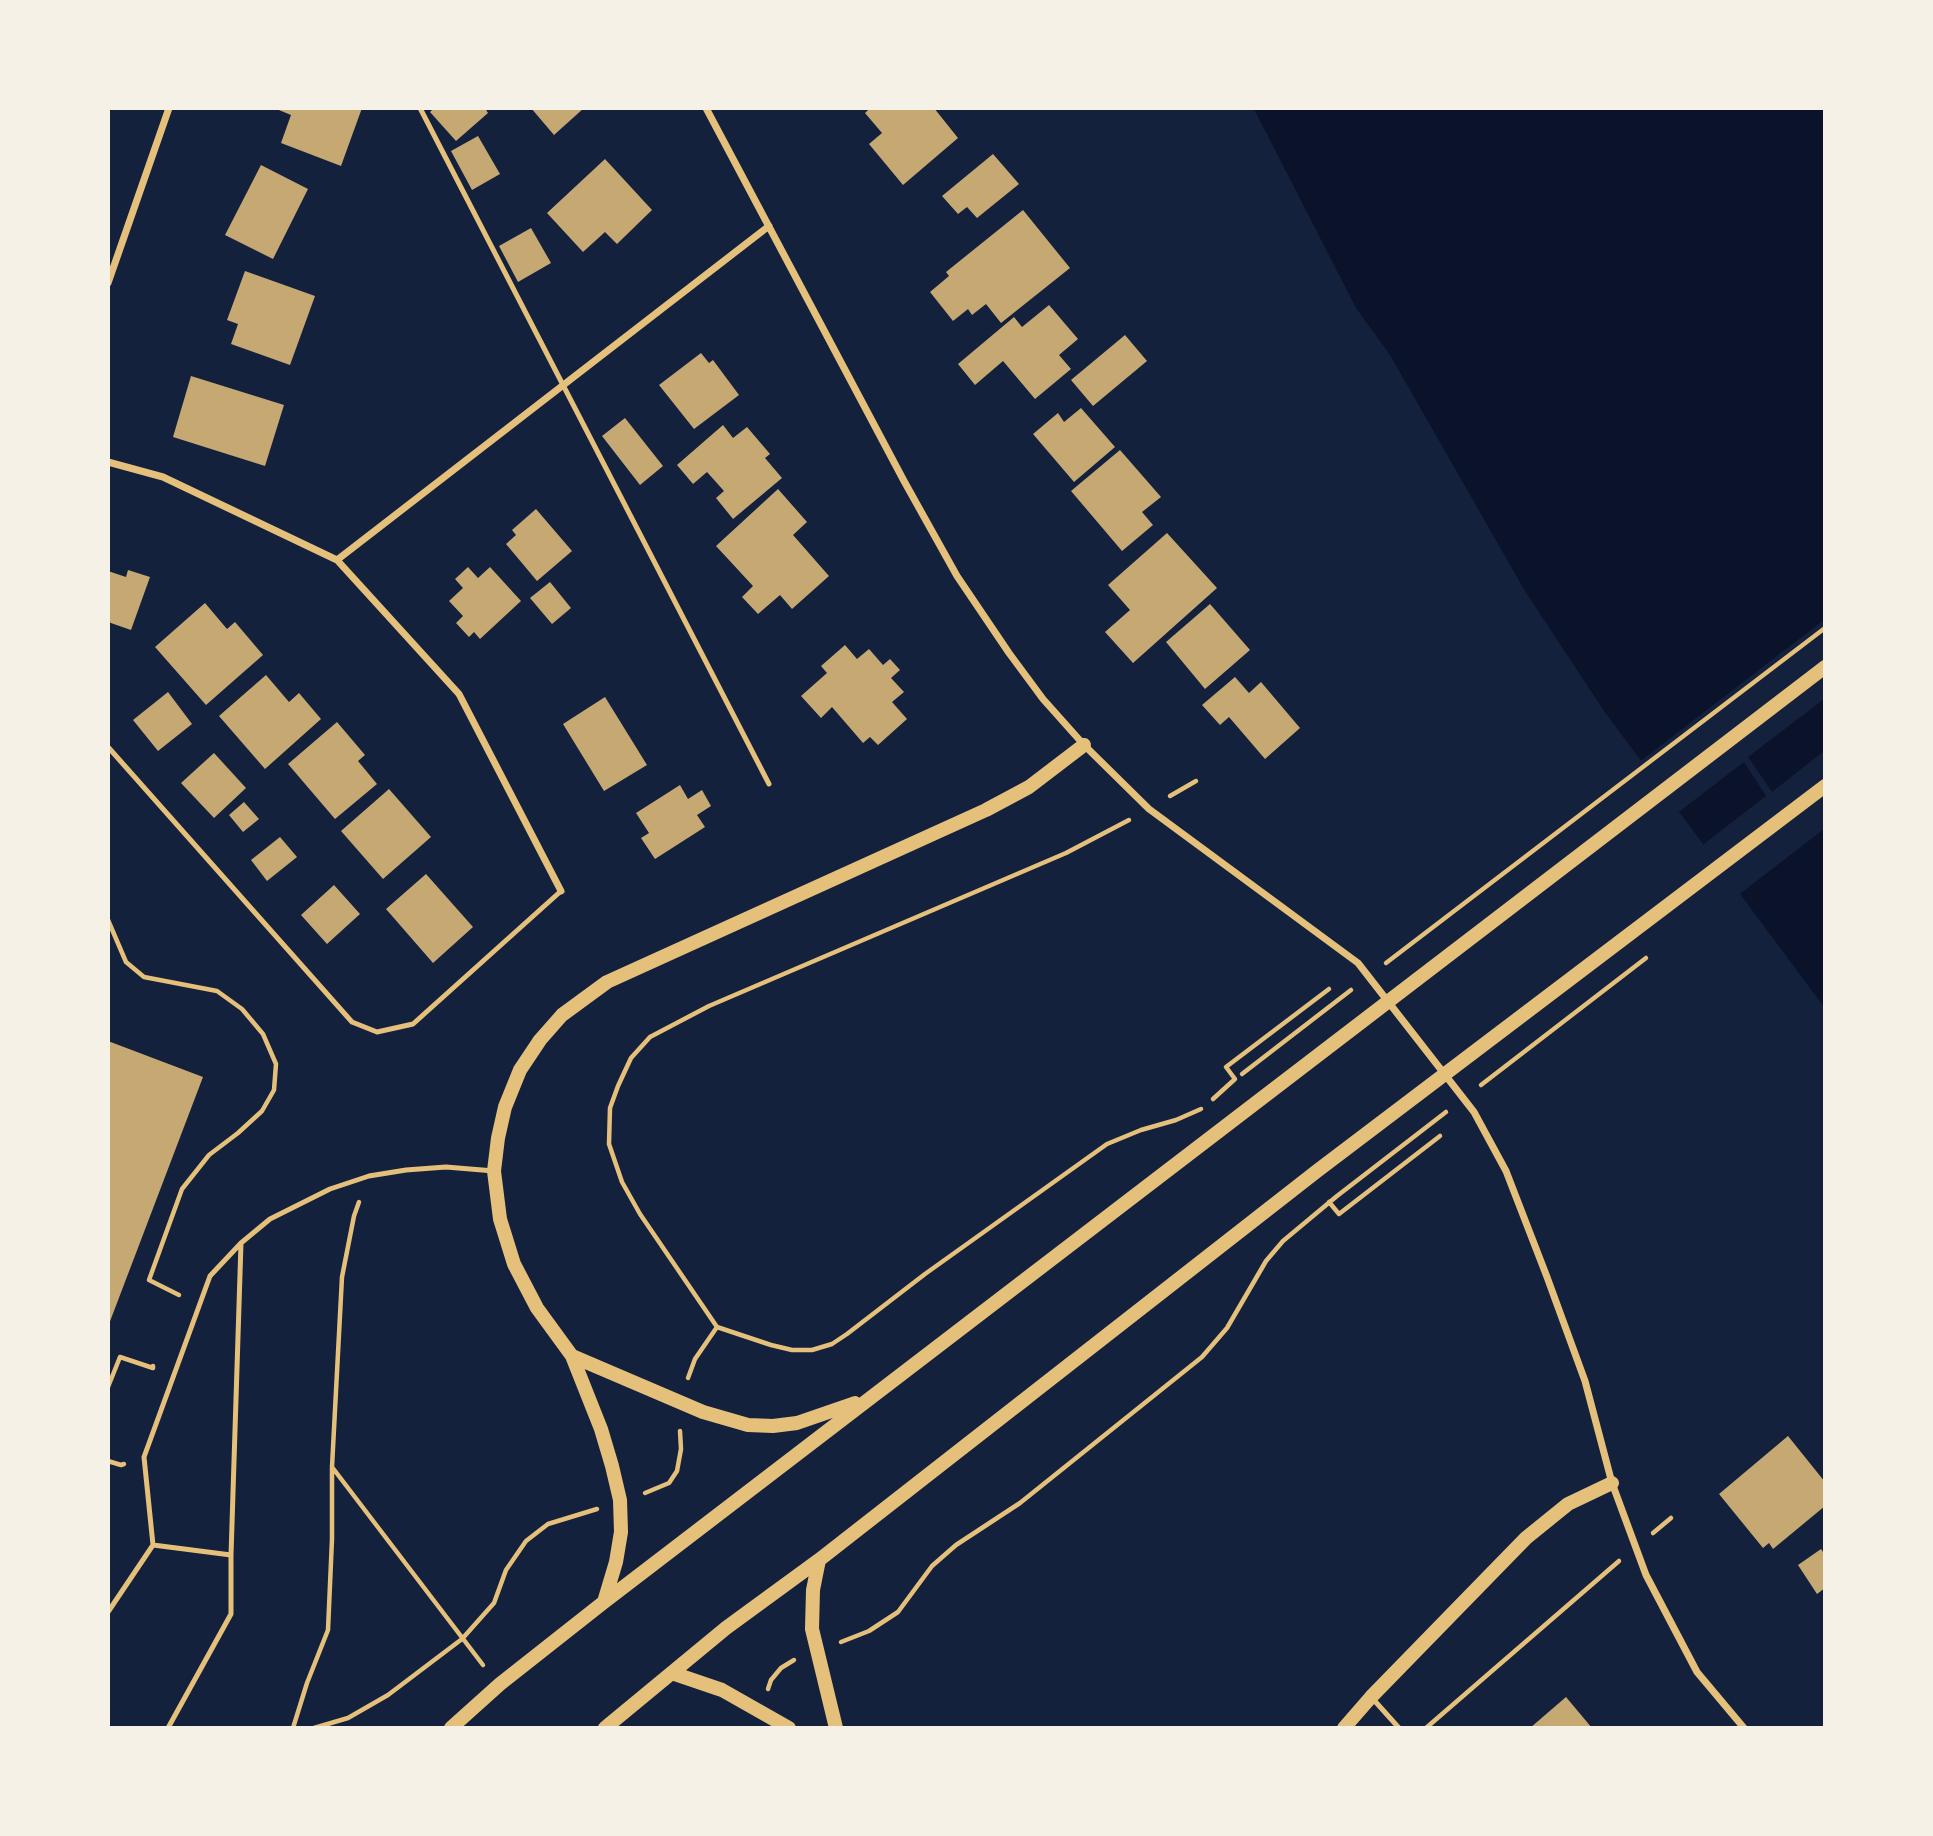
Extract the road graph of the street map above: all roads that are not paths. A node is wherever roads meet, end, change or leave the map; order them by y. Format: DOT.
graph roads {
  1 [pos="169,108"];
  2 [pos="419,108"];
  3 [pos="706,108"];
  4 [pos="769,226"];
  5 [pos="108,283"];
  6 [pos="562,386"];
  7 [pos="108,462"];
  8 [pos="337,560"];
  9 [pos="1825,667"];
  10 [pos="1084,745"];
  11 [pos="108,747"];
  12 [pos="769,784"];
  13 [pos="1825,786"];
  14 [pos="561,891"];
  15 [pos="494,1171"];
  16 [pos="240,1243"];
  17 [pos="572,1356"];
  18 [pos="873,1396"];
  19 [pos="1612,1483"];
  20 [pos="153,1545"];
  21 [pos="231,1555"];
  22 [pos="819,1560"];
  23 [pos="604,1602"];
  24 [pos="108,1612"];
  25 [pos="672,1673"];
  26 [pos="1371,1696"];
  27 [pos="168,1727"];
  28 [pos="451,1727"];
  29 [pos="605,1727"];
  30 [pos="789,1727"];
  31 [pos="836,1727"];
  32 [pos="1344,1727"];
  33 [pos="1399,1727"];
  34 [pos="1744,1727"];
  1 -- 5 [label="street"];
  2 -- 6 [label="lane"];
  3 -- 4 [label="street"];
  4 -- 6 [label="street"];
  4 -- 10 [label="street"];
  6 -- 8 [label="street"];
  6 -- 12 [label="lane"];
  7 -- 8 [label="street"];
  8 -- 14 [label="street"];
  9 -- 18 [label="main road"];
  10 -- 15 [label="main road"];
  10 -- 19 [label="street"];
  11 -- 14 [label="lane"];
  13 -- 22 [label="main road"];
  15 -- 16 [label="lane"];
  15 -- 17 [label="main road"];
  16 -- 20 [label="lane"];
  16 -- 21 [label="lane"];
  17 -- 18 [label="main road"];
  17 -- 23 [label="main road"];
  18 -- 23 [label="main road"];
  19 -- 26 [label="main road"];
  19 -- 34 [label="street"];
  20 -- 21 [label="lane"];
  20 -- 24 [label="lane"];
  21 -- 27 [label="lane"];
  22 -- 25 [label="main road"];
  22 -- 31 [label="main road"];
  23 -- 28 [label="main road"];
  25 -- 29 [label="main road"];
  25 -- 30 [label="main road"];
  26 -- 32 [label="main road"];
  26 -- 33 [label="lane"];
}
